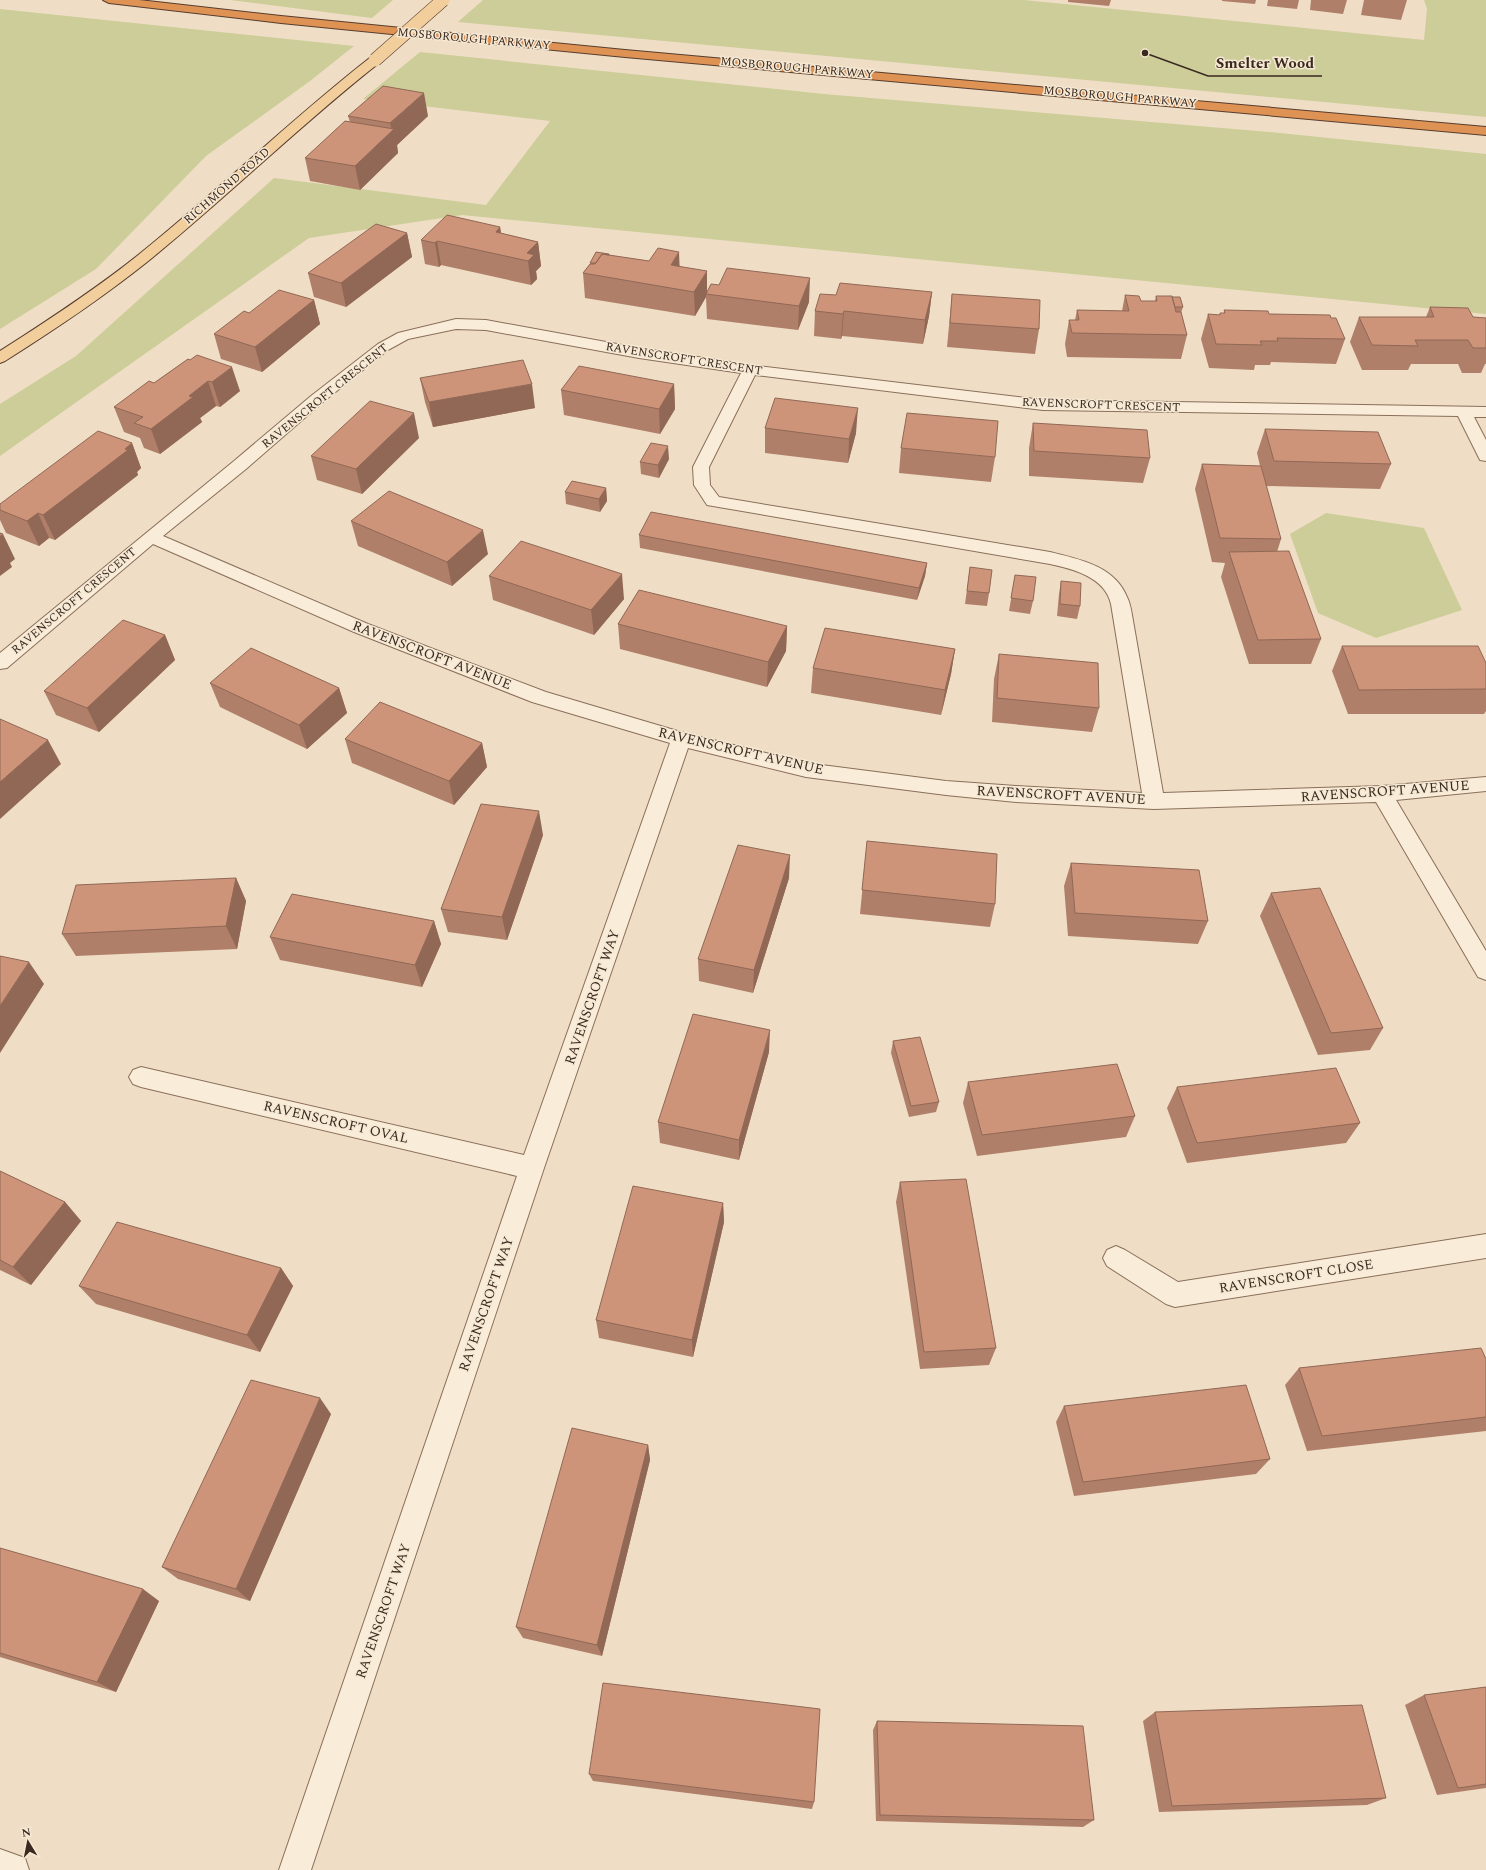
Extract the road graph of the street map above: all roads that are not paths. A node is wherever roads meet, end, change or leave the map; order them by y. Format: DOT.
graph roads {
  1 [pos="109,0"];
  2 [pos="443,0"];
  3 [pos="1486,131"];
  4 [pos="0,358"];
  5 [pos="750,370"];
  6 [pos="1464,412"];
  7 [pos="1486,412"];
  8 [pos="1486,456"];
  9 [pos="151,537"];
  10 [pos="0,663"];
  11 [pos="681,739"];
  12 [pos="1486,784"];
  13 [pos="1382,794"];
  14 [pos="1154,801"];
  15 [pos="1486,971"];
  16 [pos="141,1077"];
  17 [pos="532,1168"];
  18 [pos="1486,1246"];
  19 [pos="1116,1258"];
  20 [pos="0,1865"];
  21 [pos="13,1870"];
  22 [pos="295,1870"];
  1 -- 3 [label="highway, MOSBOROUGH PARKWAY"];
  2 -- 4 [label="main road, RICHMOND ROAD, bridge"];
  5 -- 6 [label="street, RAVENSCROFT CRESCENT"];
  5 -- 9 [label="street, RAVENSCROFT CRESCENT"];
  5 -- 14 [label="street"];
  6 -- 7 [label="street, RAVENSCROFT CRESCENT"];
  6 -- 8 [label="street"];
  9 -- 10 [label="street, RAVENSCROFT CRESCENT"];
  9 -- 11 [label="street, RAVENSCROFT AVENUE"];
  11 -- 14 [label="street, RAVENSCROFT AVENUE"];
  11 -- 17 [label="street, RAVENSCROFT WAY"];
  12 -- 13 [label="street, RAVENSCROFT AVENUE"];
  13 -- 14 [label="street, RAVENSCROFT AVENUE"];
  13 -- 15 [label="street"];
  16 -- 17 [label="street, RAVENSCROFT OVAL"];
  17 -- 22 [label="street, RAVENSCROFT WAY"];
  18 -- 19 [label="street, RAVENSCROFT CLOSE"];
  20 -- 21 [label="street"];
}
